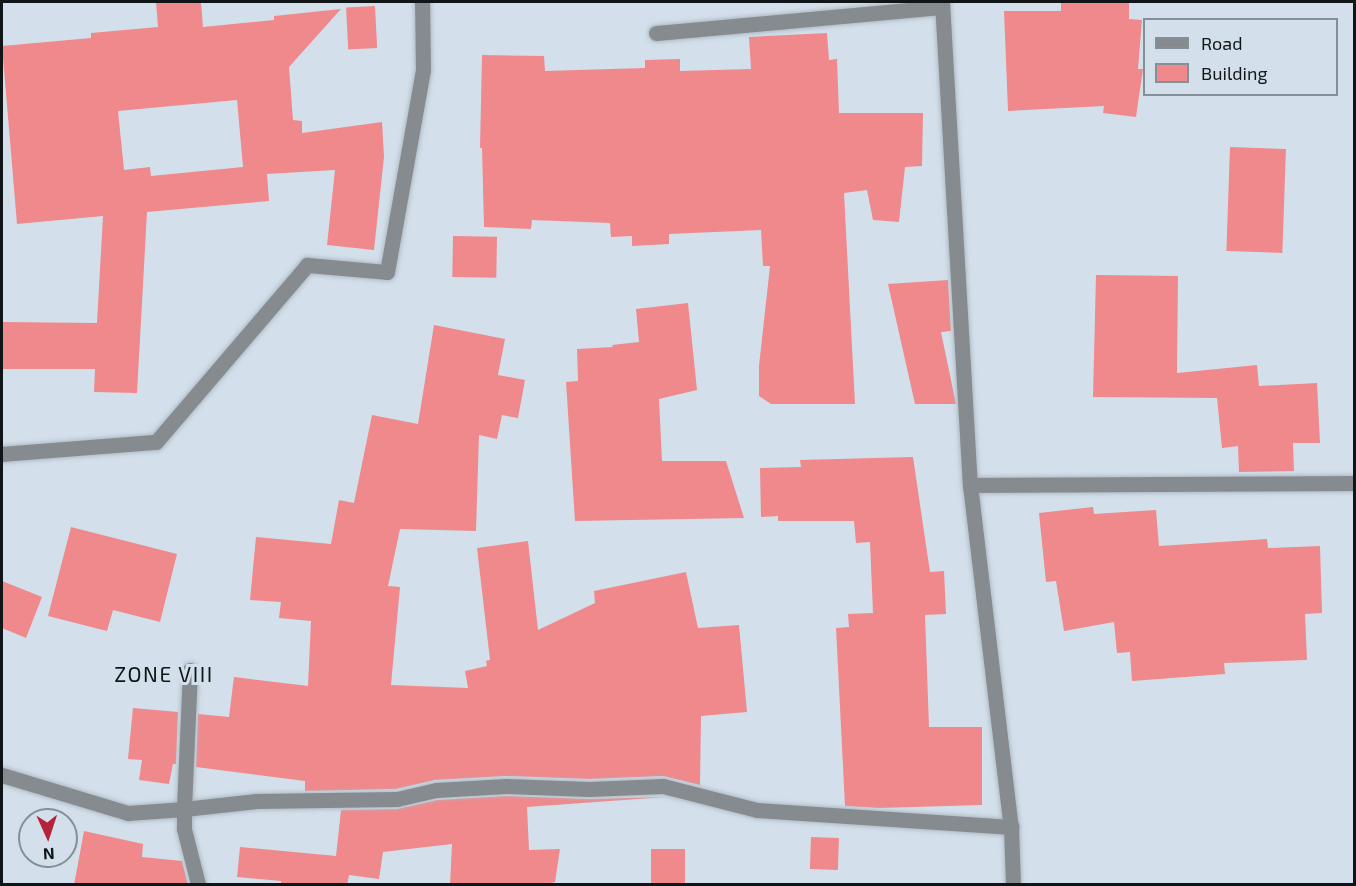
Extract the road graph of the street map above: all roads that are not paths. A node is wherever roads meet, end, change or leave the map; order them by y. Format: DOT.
graph roads {
  1 [pos="422,2"];
  2 [pos="942,4"];
  3 [pos="656,33"];
  4 [pos="2,454"];
  5 [pos="1354,483"];
  6 [pos="970,485"];
  7 [pos="190,670"];
  8 [pos="2,775"];
  9 [pos="184,809"];
  10 [pos="1011,827"];
  11 [pos="198,885"];
  12 [pos="1013,885"];
  1 -- 4 [label="street"];
  2 -- 3 [label="street"];
  2 -- 6 [label="street"];
  5 -- 6 [label="street"];
  6 -- 10 [label="street"];
  7 -- 9 [label="street"];
  8 -- 9 [label="street"];
  9 -- 10 [label="street"];
  9 -- 11 [label="street"];
  10 -- 12 [label="street"];
}
